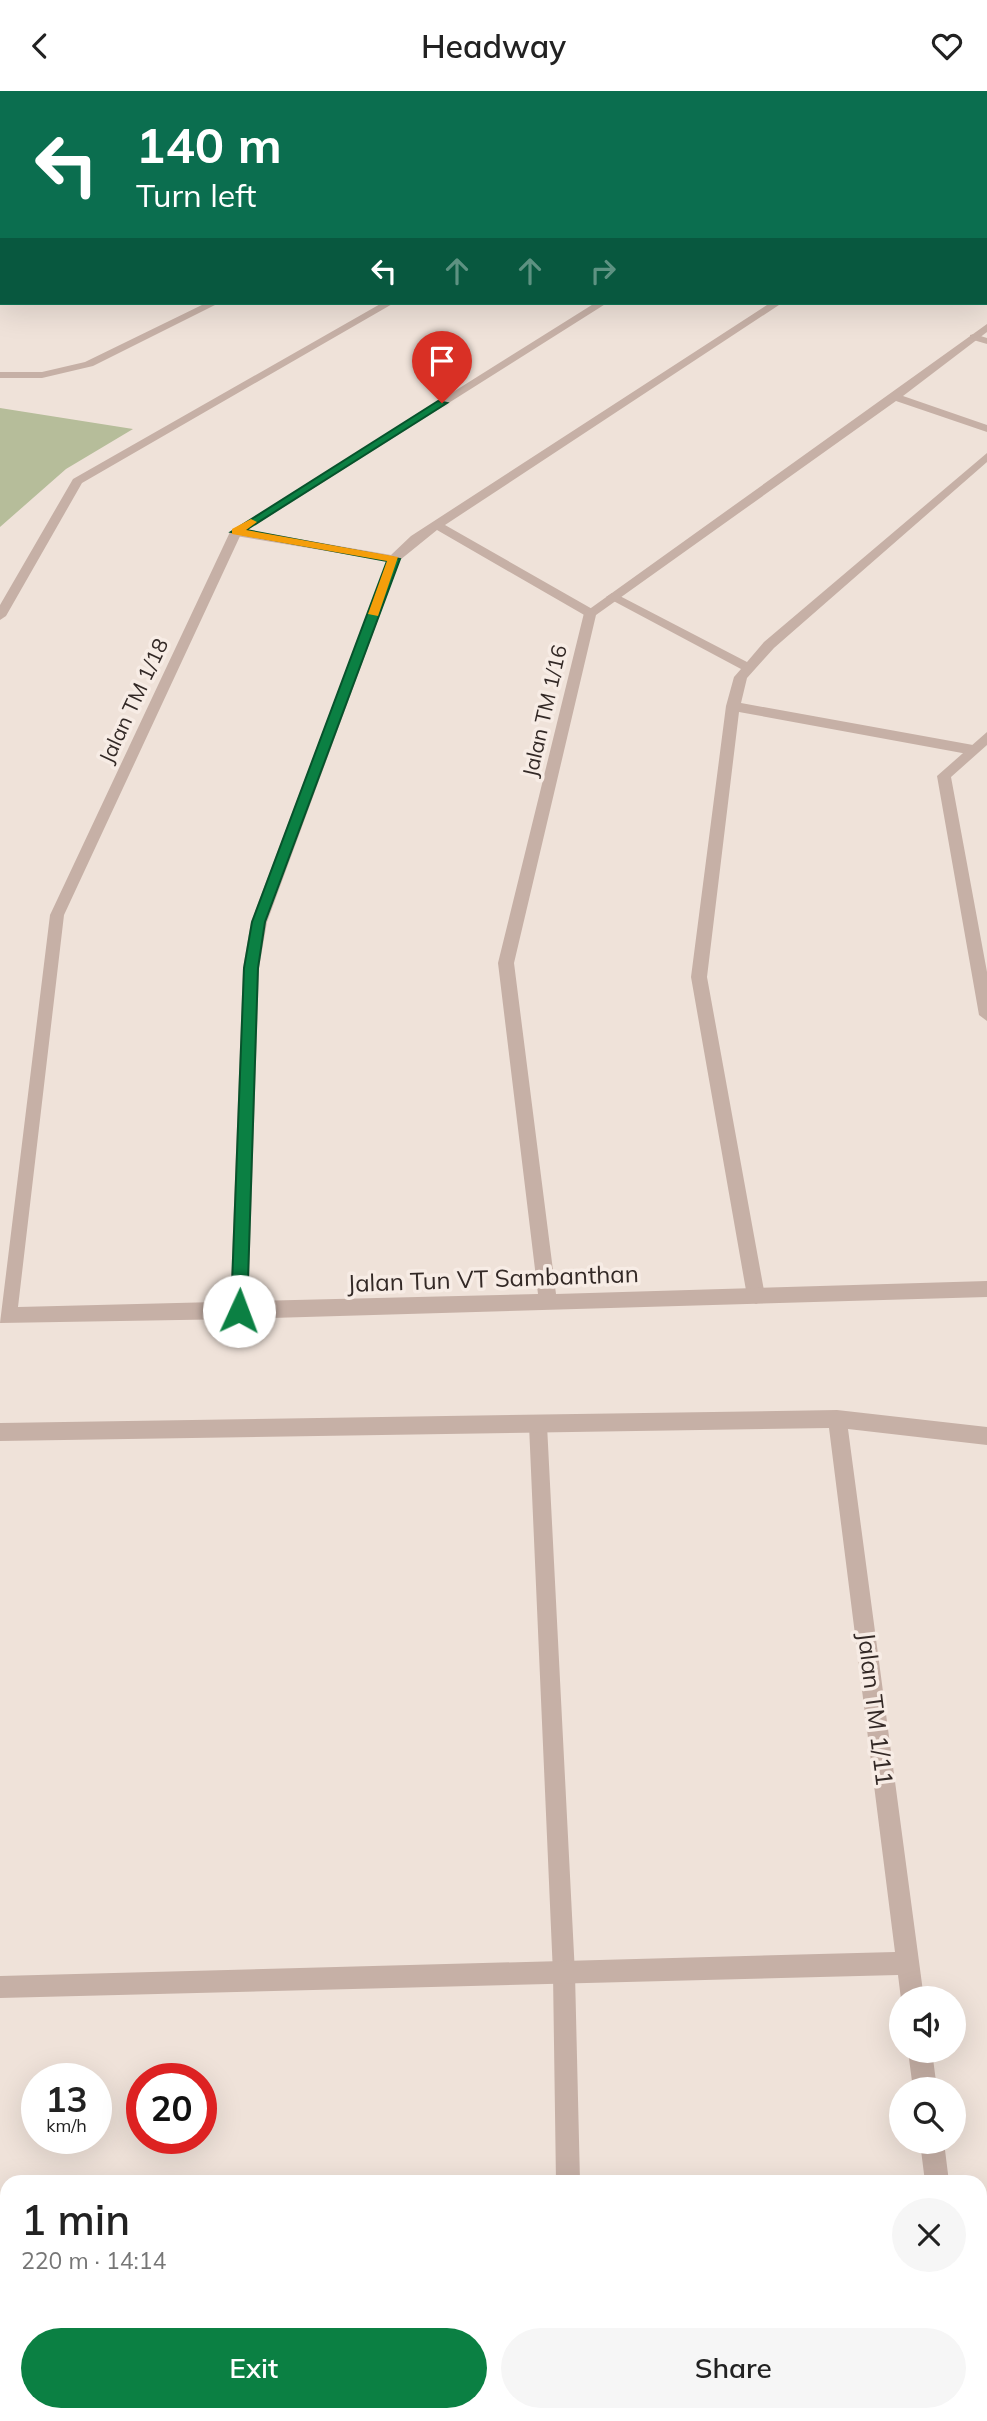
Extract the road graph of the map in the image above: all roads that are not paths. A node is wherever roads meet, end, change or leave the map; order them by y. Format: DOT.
graph roads {
  1 [pos="210,305"];
  2 [pos="385,305"];
  3 [pos="599,305"];
  4 [pos="774,305"];
  5 [pos="987,327"];
  6 [pos="981,339"];
  7 [pos="0,375"];
  8 [pos="895,397"];
  9 [pos="987,429"];
  10 [pos="987,456"];
  11 [pos="436,525"];
  12 [pos="236,532"];
  13 [pos="394,559"];
  14 [pos="612,597"];
  15 [pos="590,613"];
  16 [pos="0,616"];
  17 [pos="750,668"];
  18 [pos="733,706"];
  19 [pos="987,737"];
  20 [pos="973,750"];
  21 [pos="987,1014"];
  22 [pos="987,1289"];
  23 [pos="756,1296"];
  24 [pos="548,1302"];
  25 [pos="239,1311"];
  26 [pos="4,1314"];
  27 [pos="837,1419"];
  28 [pos="538,1425"];
  29 [pos="0,1432"];
  30 [pos="987,1436"];
  31 [pos="908,1963"];
  32 [pos="564,1974"];
  33 [pos="911,1986"];
  34 [pos="0,1987"];
  35 [pos="934,2154"];
  36 [pos="568,2175"];
  37 [pos="936,2175"];
  1 -- 7 [label="street"];
  2 -- 16 [label="street"];
  3 -- 12 [label="street"];
  4 -- 11 [label="street"];
  5 -- 6 [label="street"];
  6 -- 8 [label="street"];
  8 -- 9 [label="street"];
  8 -- 14 [label="street"];
  10 -- 17 [label="street"];
  11 -- 13 [label="street"];
  11 -- 15 [label="street"];
  12 -- 13 [label="street"];
  12 -- 26 [label="street, Jalan TM 1/18"];
  13 -- 25 [label="street"];
  14 -- 15 [label="street"];
  14 -- 17 [label="street"];
  15 -- 24 [label="street, Jalan TM 1/16"];
  17 -- 18 [label="street"];
  18 -- 20 [label="street"];
  18 -- 23 [label="street"];
  19 -- 20 [label="street"];
  20 -- 21 [label="street"];
  22 -- 23 [label="street, Jalan Tun VT Sambanthan"];
  23 -- 24 [label="street, Jalan Tun VT Sambanthan"];
  24 -- 25 [label="street, Jalan Tun VT Sambanthan"];
  25 -- 26 [label="street, Jalan Tun VT Sambanthan"];
  27 -- 28 [label="street"];
  27 -- 30 [label="street"];
  27 -- 31 [label="street, Jalan TM 1/11"];
  28 -- 29 [label="street"];
  28 -- 32 [label="street"];
  31 -- 32 [label="street"];
  31 -- 33 [label="street, Jalan TM 1/11"];
  32 -- 34 [label="street"];
  32 -- 36 [label="street"];
  35 -- 37 [label="street"];
}
